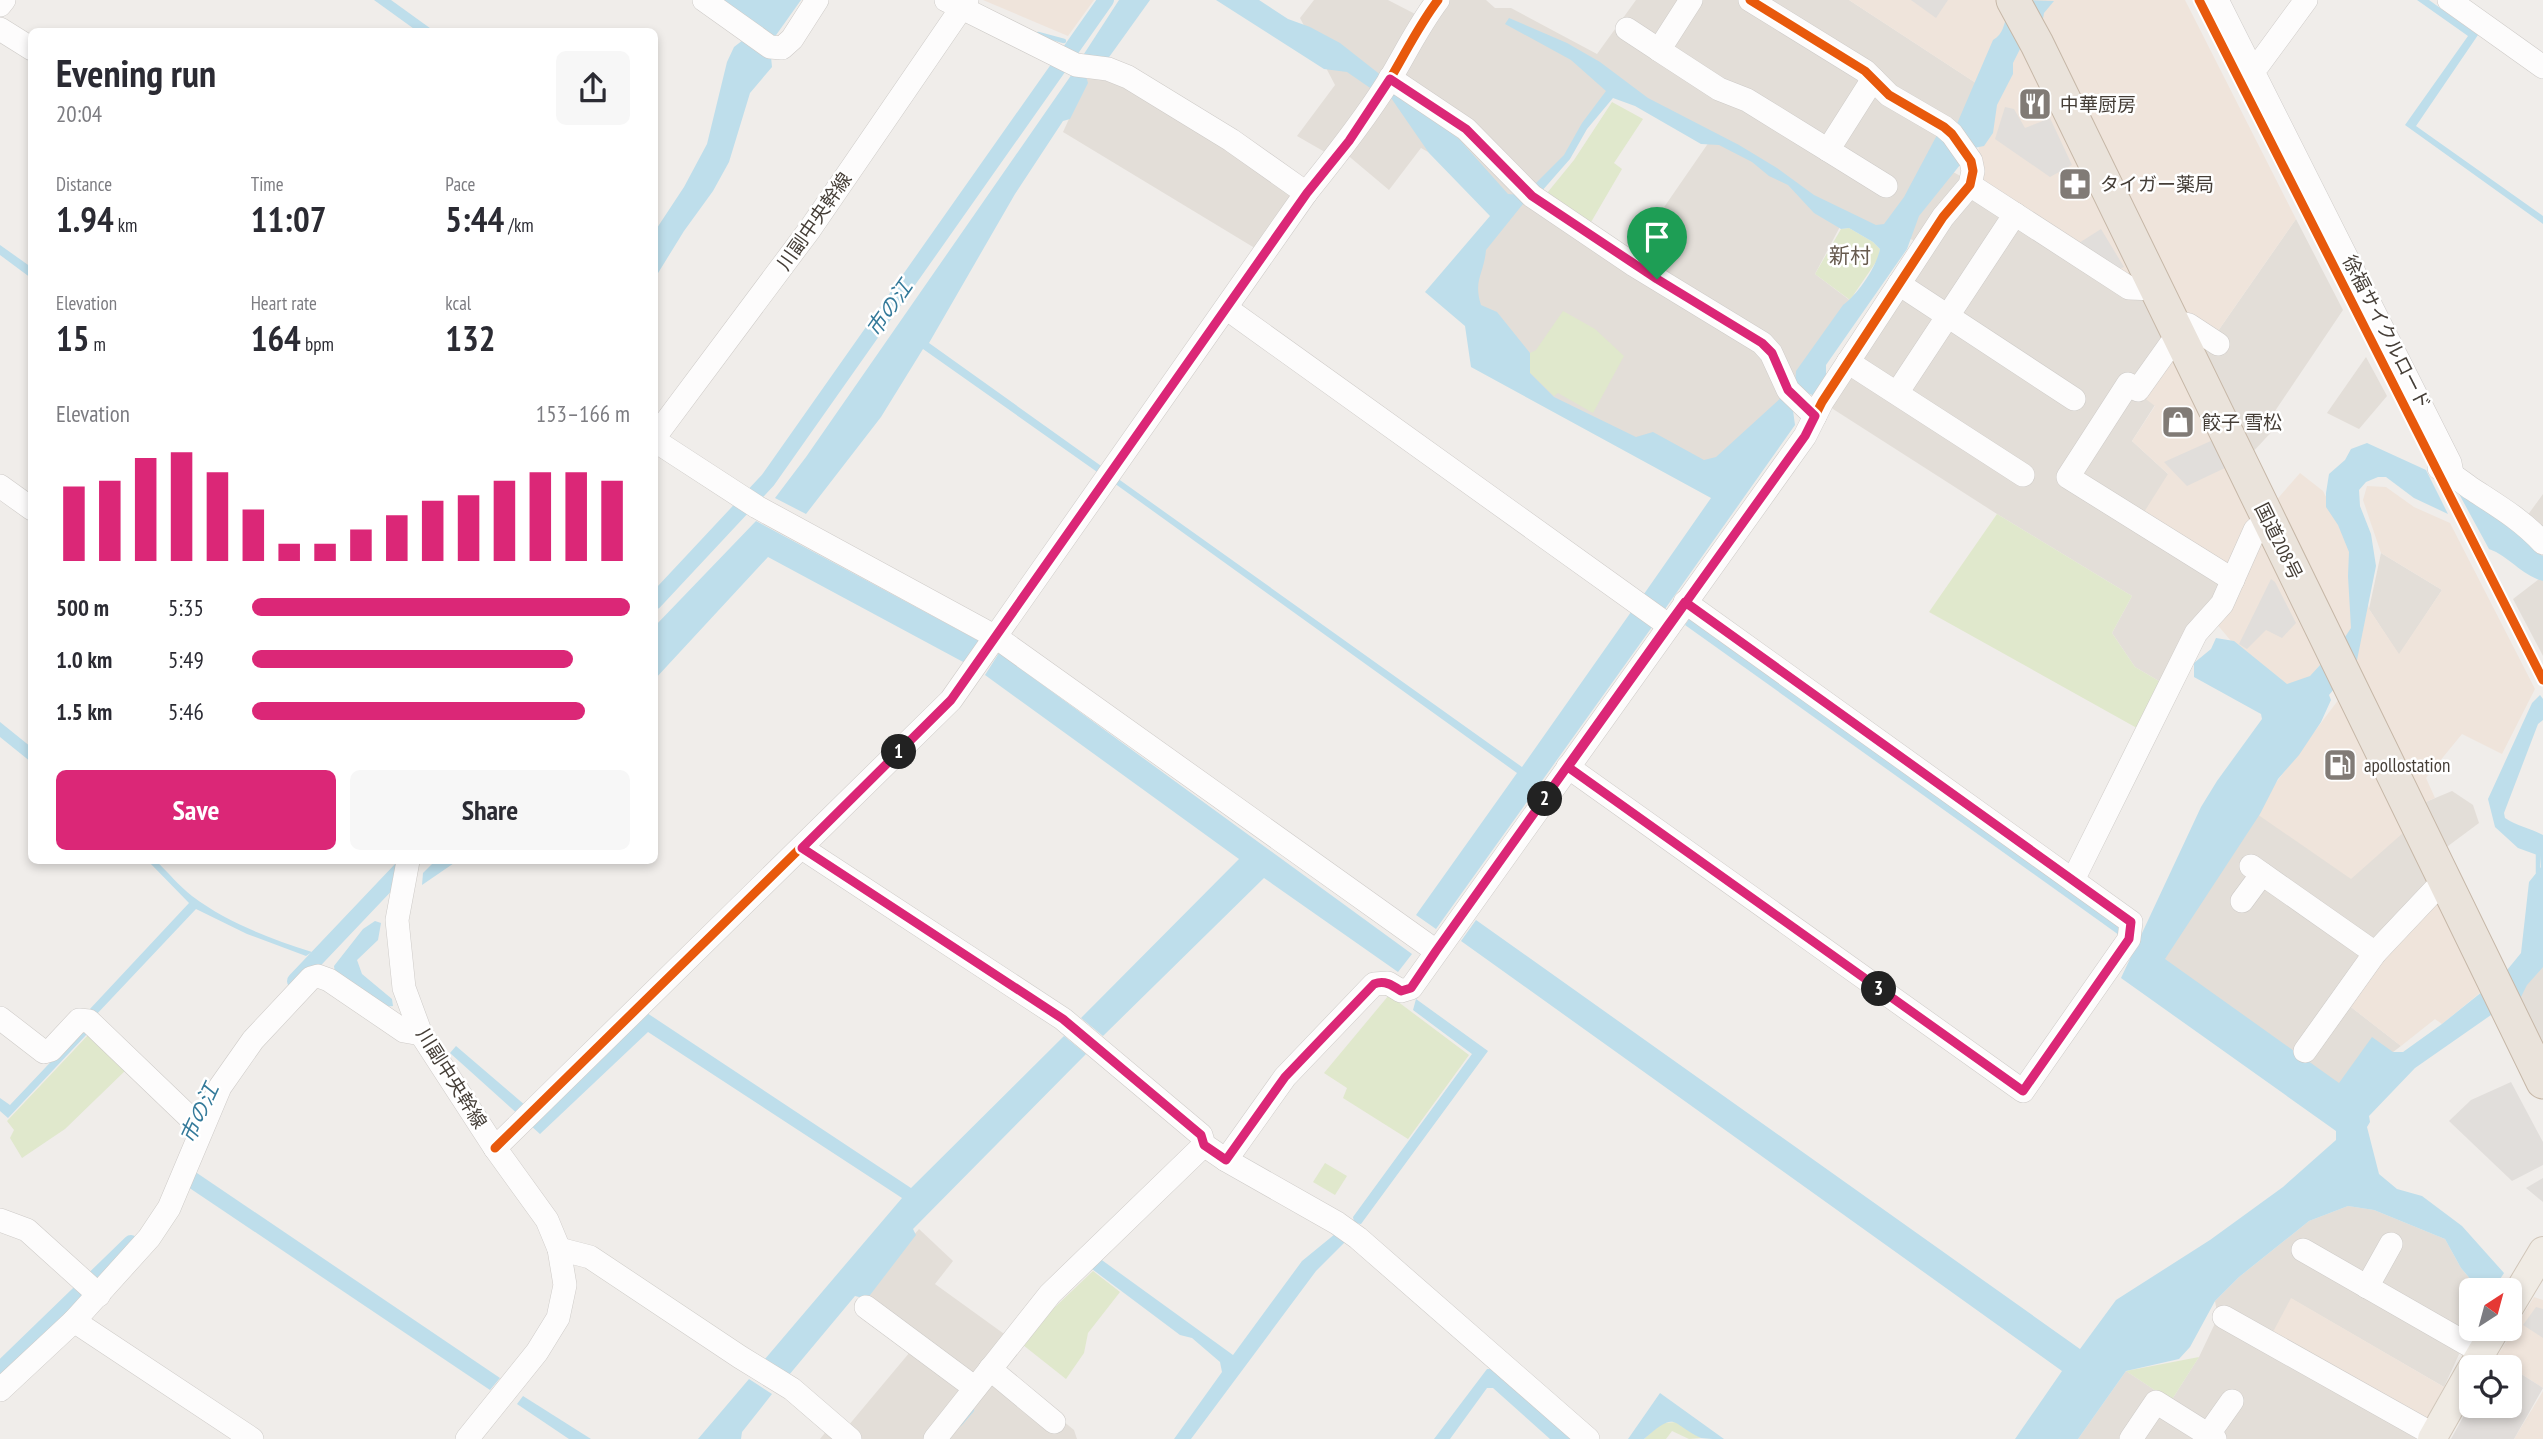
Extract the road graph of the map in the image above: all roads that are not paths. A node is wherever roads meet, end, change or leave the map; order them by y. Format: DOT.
graph roads {
  1 [pos="4,0"];
  2 [pos="704,0"];
  3 [pos="817,0"];
  4 [pos="1438,0"];
  5 [pos="1691,0"];
  6 [pos="1750,0"];
  7 [pos="2217,0"];
  8 [pos="2306,0"];
  9 [pos="2449,0"];
  10 [pos="2014,2"];
  11 [pos="958,3"];
  12 [pos="0,5"];
  13 [pos="0,29"];
  14 [pos="1627,29"];
  15 [pos="28,46"];
  16 [pos="1659,50"];
  17 [pos="2543,67"];
  18 [pos="2252,69"];
  19 [pos="1873,79"];
  20 [pos="1387,84"];
  21 [pos="1828,150"];
  22 [pos="1886,186"];
  23 [pos="1970,186"];
  24 [pos="1307,193"];
  25 [pos="2015,214"];
  26 [pos="1899,284"];
  27 [pos="2156,289"];
  28 [pos="1226,308"];
  29 [pos="1947,316"];
  30 [pos="2177,332"];
  31 [pos="2218,344"];
  32 [pos="1848,362"];
  33 [pos="1896,393"];
  34 [pos="2074,398"];
  35 [pos="1801,402"];
  36 [pos="658,434"];
  37 [pos="658,442"];
  38 [pos="2023,475"];
  39 [pos="0,486"];
  40 [pos="28,506"];
  41 [pos="2268,518"];
  42 [pos="2543,543"];
  43 [pos="2233,580"];
  44 [pos="1685,602"];
  45 [pos="1668,625"];
  46 [pos="996,637"];
  47 [pos="1568,767"];
  48 [pos="802,848"];
  49 [pos="407,869"];
  50 [pos="2073,880"];
  51 [pos="2443,881"];
  52 [pos="2242,901"];
  53 [pos="1436,951"];
  54 [pos="2375,953"];
  55 [pos="0,1018"];
  56 [pos="421,1034"];
  57 [pos="2305,1051"];
  58 [pos="2543,1083"];
  59 [pos="195,1121"];
  60 [pos="1204,1145"];
  61 [pos="495,1147"];
  62 [pos="1226,1160"];
  63 [pos="0,1220"];
  64 [pos="2391,1244"];
  65 [pos="559,1249"];
  66 [pos="2303,1250"];
  67 [pos="2543,1251"];
  68 [pos="2522,1286"];
  69 [pos="2367,1287"];
  70 [pos="99,1295"];
  71 [pos="866,1307"];
  72 [pos="2224,1317"];
  73 [pos="74,1321"];
  74 [pos="2464,1355"];
  75 [pos="990,1369"];
  76 [pos="975,1388"];
  77 [pos="0,1390"];
  78 [pos="2459,1391"];
  79 [pos="2232,1401"];
  80 [pos="1054,1422"];
  81 [pos="2212,1437"];
  82 [pos="2433,1437"];
  83 [pos="252,1439"];
  84 [pos="467,1439"];
  85 [pos="850,1439"];
  86 [pos="935,1439"];
  87 [pos="1588,1439"];
  88 [pos="2131,1439"];
  1 -- 12 [label="street"];
  2 -- 3 [label="street"];
  4 -- 20 [label="street"];
  5 -- 16 [label="street"];
  6 -- 19 [label="street"];
  7 -- 18 [label="street"];
  8 -- 18 [label="street"];
  9 -- 17 [label="street"];
  10 -- 27 [label="highway, 国道208号"];
  11 -- 24 [label="street"];
  11 -- 36 [label="street, 川副中央幹線"];
  13 -- 15 [label="street"];
  14 -- 16 [label="street"];
  16 -- 21 [label="street"];
  18 -- 42 [label="street"];
  19 -- 21 [label="street"];
  19 -- 23 [label="street"];
  20 -- 24 [label="street"];
  20 -- 35 [label="street"];
  21 -- 22 [label="street"];
  23 -- 25 [label="street"];
  23 -- 26 [label="street"];
  24 -- 28 [label="street"];
  25 -- 27 [label="street"];
  25 -- 29 [label="street"];
  26 -- 29 [label="street"];
  26 -- 32 [label="street"];
  27 -- 30 [label="highway, 国道208号"];
  28 -- 45 [label="street"];
  28 -- 46 [label="street"];
  29 -- 33 [label="street"];
  29 -- 34 [label="street"];
  30 -- 31 [label="street"];
  30 -- 41 [label="highway, 国道208号"];
  30 -- 43 [label="street"];
  32 -- 33 [label="street"];
  32 -- 35 [label="street"];
  33 -- 38 [label="street"];
  35 -- 44 [label="street"];
  37 -- 46 [label="street"];
  39 -- 40 [label="street"];
  41 -- 43 [label="street"];
  41 -- 51 [label="highway, 国道208号"];
  43 -- 50 [label="street"];
  44 -- 45 [label="street"];
  44 -- 50 [label="street"];
  45 -- 47 [label="street"];
  46 -- 48 [label="street"];
  46 -- 53 [label="street"];
  47 -- 50 [label="street"];
  47 -- 53 [label="street"];
  48 -- 60 [label="street"];
  48 -- 61 [label="street"];
  49 -- 56 [label="street, 川副中央幹線"];
  51 -- 54 [label="street"];
  51 -- 58 [label="highway, 国道208号"];
  52 -- 54 [label="street"];
  53 -- 62 [label="street"];
  54 -- 57 [label="street"];
  55 -- 59 [label="street"];
  56 -- 59 [label="street"];
  56 -- 61 [label="street, 川副中央幹線"];
  59 -- 70 [label="street"];
  60 -- 62 [label="street"];
  60 -- 75 [label="street"];
  61 -- 65 [label="street, 川副中央幹線"];
  62 -- 87 [label="street"];
  63 -- 70 [label="street"];
  64 -- 69 [label="street"];
  65 -- 84 [label="street, 川副中央幹線"];
  65 -- 85 [label="street"];
  66 -- 69 [label="street"];
  67 -- 68 [label="main road"];
  69 -- 74 [label="street"];
  70 -- 73 [label="street"];
  71 -- 76 [label="street"];
  72 -- 82 [label="street"];
  73 -- 77 [label="street"];
  73 -- 83 [label="street"];
  75 -- 76 [label="street"];
  75 -- 80 [label="street"];
  76 -- 86 [label="street"];
  78 -- 82 [label="main road"];
  79 -- 81 [label="street"];
  81 -- 88 [label="street"];
}
